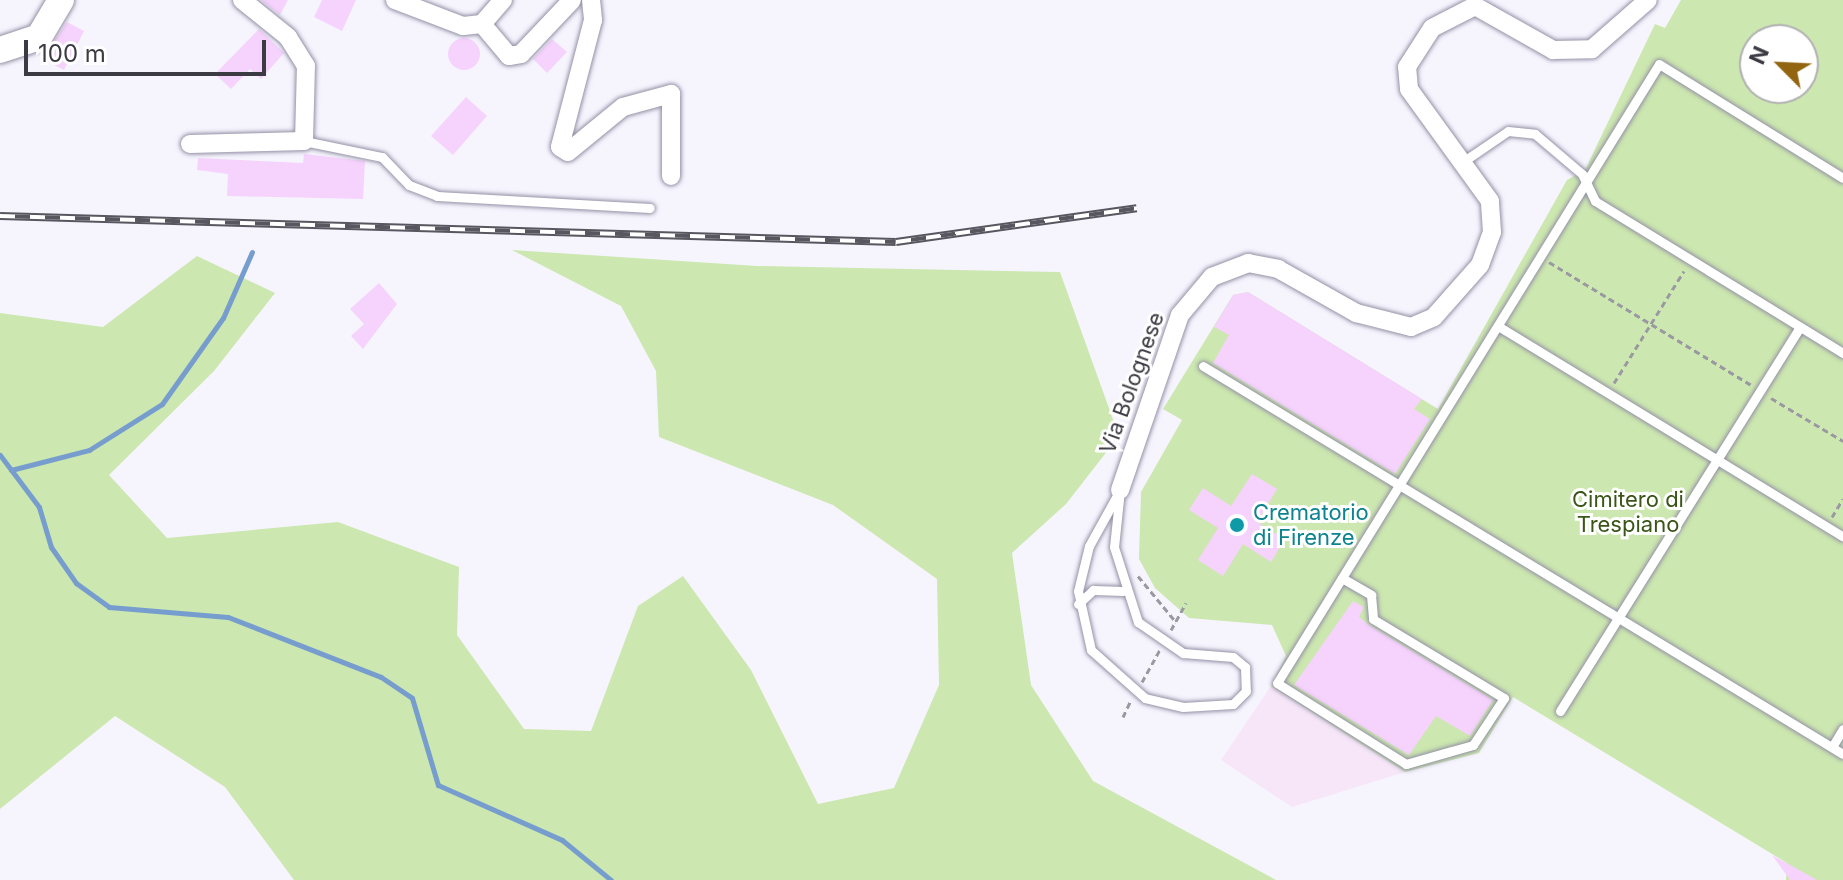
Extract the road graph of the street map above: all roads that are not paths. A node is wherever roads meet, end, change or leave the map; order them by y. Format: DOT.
graph roads {
  1 [pos="61,0"];
  2 [pos="242,0"];
  3 [pos="395,0"];
  4 [pos="503,0"];
  5 [pos="572,0"];
  6 [pos="591,0"];
  7 [pos="1648,0"];
  8 [pos="482,24"];
  9 [pos="0,50"];
  10 [pos="304,141"];
  11 [pos="190,144"];
  12 [pos="1464,161"];
  13 [pos="671,176"];
  14 [pos="1843,178"];
  15 [pos="1588,187"];
  16 [pos="650,208"];
  17 [pos="1498,326"];
  18 [pos="1800,327"];
  19 [pos="1843,353"];
  20 [pos="1203,366"];
  21 [pos="1717,460"];
  22 [pos="1400,485"];
  23 [pos="1120,490"];
  24 [pos="1843,537"];
  25 [pos="1342,578"];
  26 [pos="1123,591"];
  27 [pos="1078,604"];
  28 [pos="1618,617"];
  29 [pos="1560,711"];
  30 [pos="1843,729"];
  31 [pos="1832,747"];
  32 [pos="1843,754"];
  1 -- 9 [label="street"];
  2 -- 10 [label="street"];
  3 -- 8 [label="street"];
  4 -- 8 [label="street"];
  5 -- 8 [label="street"];
  6 -- 13 [label="street"];
  7 -- 12 [label="street, Via Bolognese"];
  10 -- 11 [label="street"];
  10 -- 16 [label="lane"];
  12 -- 15 [label="lane"];
  12 -- 23 [label="street, Via Bolognese"];
  14 -- 15 [label="lane"];
  15 -- 17 [label="lane"];
  15 -- 18 [label="lane"];
  17 -- 21 [label="lane"];
  17 -- 22 [label="lane"];
  18 -- 19 [label="lane"];
  18 -- 21 [label="lane"];
  20 -- 22 [label="lane"];
  21 -- 24 [label="lane"];
  21 -- 28 [label="lane"];
  22 -- 25 [label="lane"];
  22 -- 28 [label="lane"];
  23 -- 26 [label="lane"];
  23 -- 27 [label="lane"];
  25 -- 25 [label="lane"];
  26 -- 27 [label="lane"];
  26 -- 27 [label="lane"];
  28 -- 29 [label="lane"];
  28 -- 31 [label="lane"];
  30 -- 31 [label="lane"];
  31 -- 32 [label="lane"];
}
